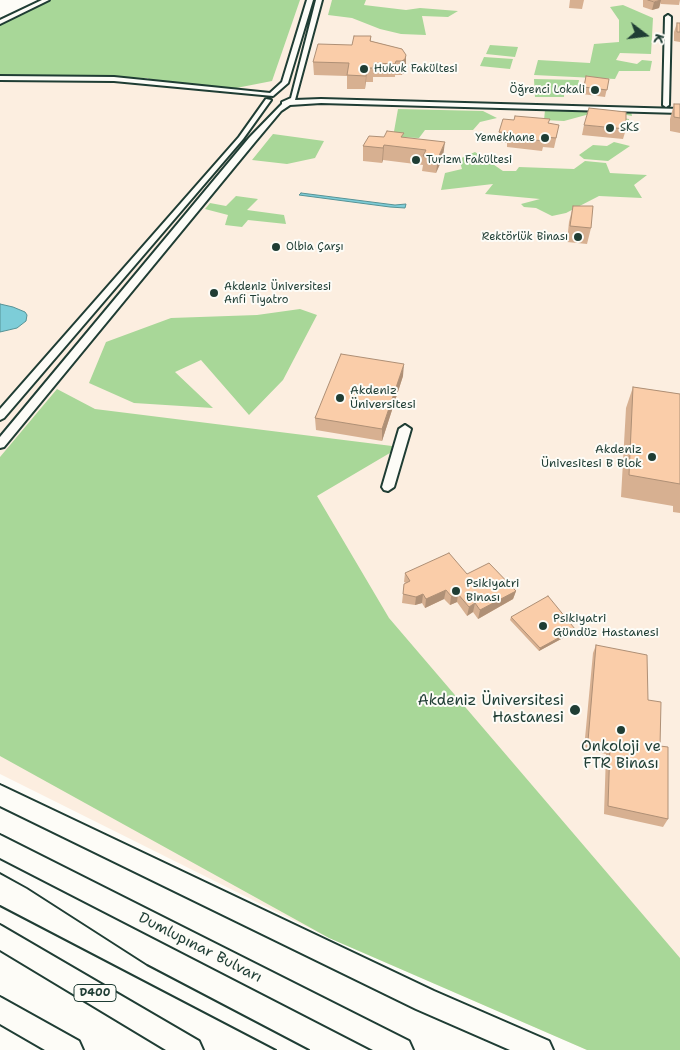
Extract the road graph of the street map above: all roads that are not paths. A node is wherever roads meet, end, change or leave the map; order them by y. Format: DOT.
graph roads {
  1 [pos="38,0"];
  2 [pos="46,0"];
  3 [pos="310,0"];
  4 [pos="319,0"];
  5 [pos="0,14"];
  6 [pos="7,15"];
  7 [pos="669,15"];
  8 [pos="0,19"];
  9 [pos="0,22"];
  10 [pos="0,78"];
  11 [pos="289,98"];
  12 [pos="270,99"];
  13 [pos="666,106"];
  14 [pos="680,106"];
  15 [pos="680,110"];
  16 [pos="70,335"];
  17 [pos="89,338"];
  18 [pos="0,416"];
  19 [pos="405,429"];
  20 [pos="0,444"];
  21 [pos="388,487"];
  22 [pos="0,795"];
  23 [pos="0,846"];
  24 [pos="0,936"];
  25 [pos="0,1010"];
  26 [pos="70,1050"];
  27 [pos="190,1050"];
  28 [pos="400,1050"];
  29 [pos="540,1050"];
  1 -- 6 [label="street"];
  2 -- 9 [label="street"];
  3 -- 12 [label="street"];
  4 -- 11 [label="street"];
  5 -- 6 [label="street"];
  6 -- 8 [label="street"];
  7 -- 13 [label="street"];
  10 -- 12 [label="street"];
  11 -- 12 [label="street"];
  11 -- 13 [label="street"];
  11 -- 15 [label="street"];
  11 -- 17 [label="street"];
  12 -- 16 [label="street"];
  13 -- 14 [label="street"];
  16 -- 17 [label="street"];
  16 -- 18 [label="street"];
  17 -- 20 [label="street"];
  19 -- 21 [label="street"];
  22 -- 29 [label="main road"];
  23 -- 28 [label="main road, Dumlupınar Bulvarı"];
  24 -- 27 [label="main road, D400"];
  25 -- 26 [label="main road"];
}
